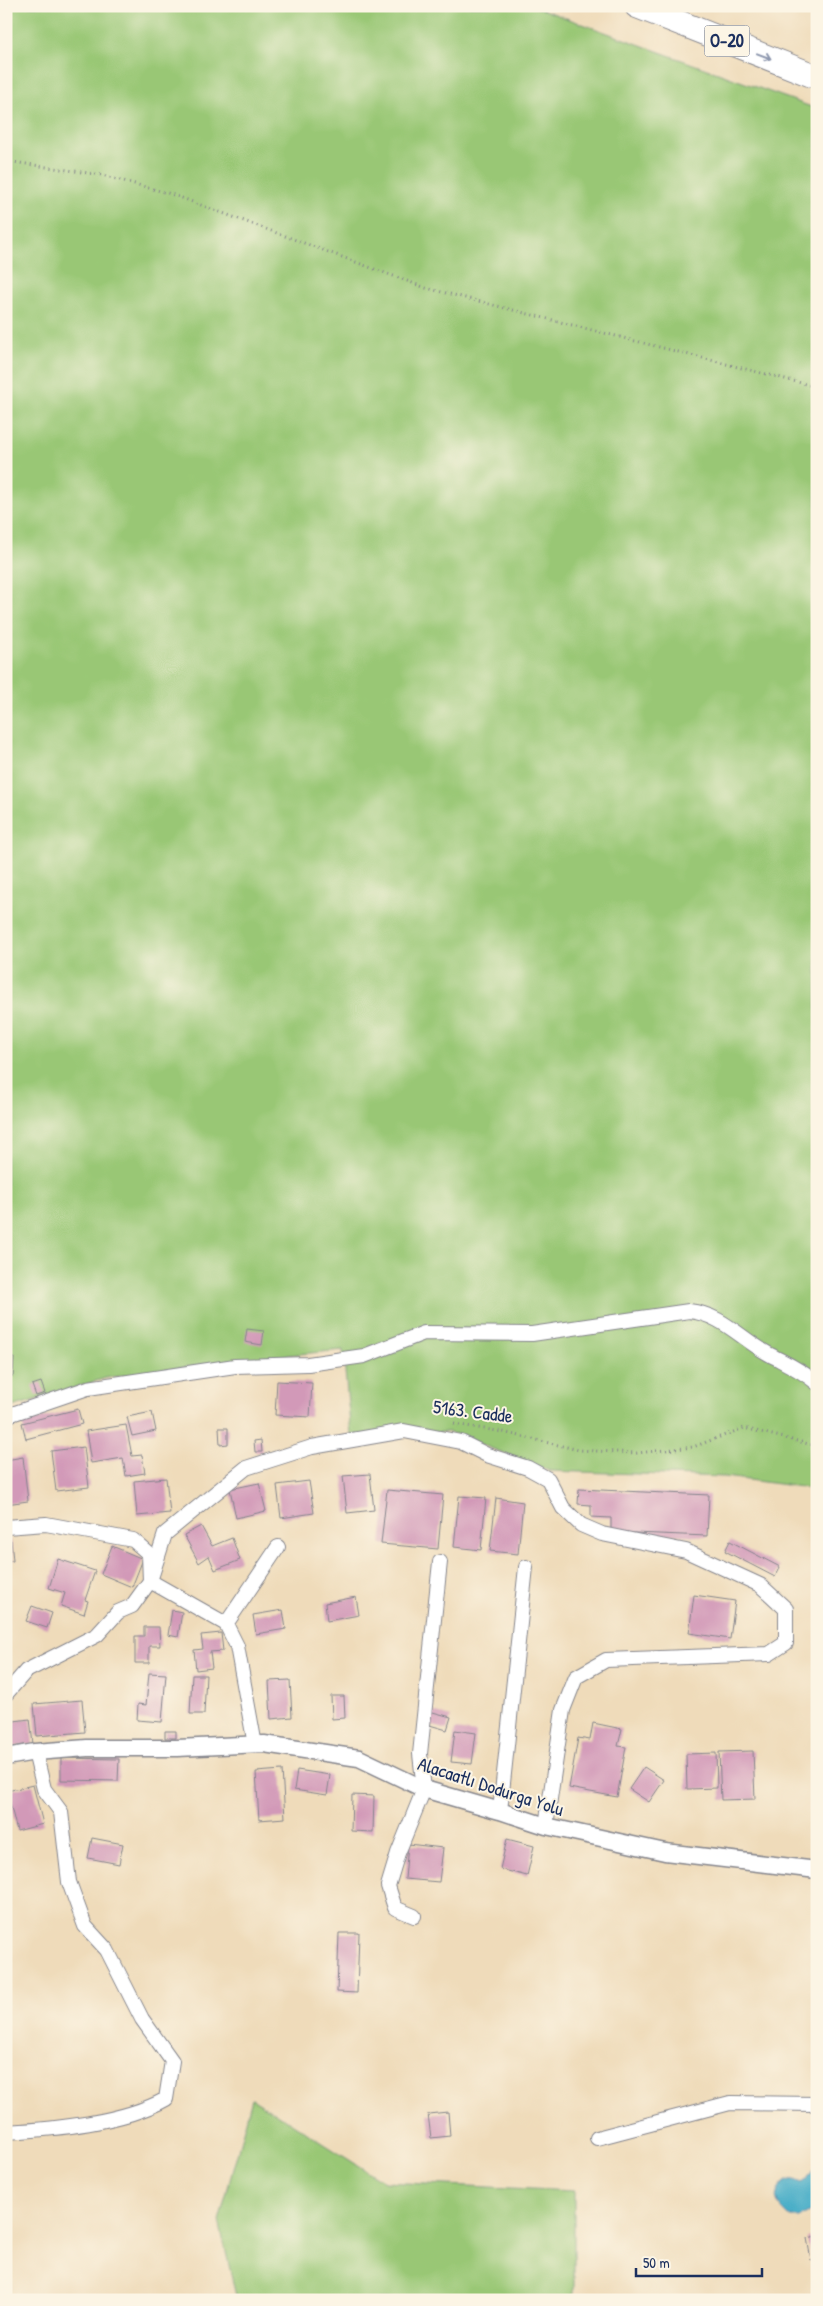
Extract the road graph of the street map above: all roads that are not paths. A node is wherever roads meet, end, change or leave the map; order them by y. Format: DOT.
graph roads {
  1 [pos="637,6"];
  2 [pos="817,76"];
  3 [pos="817,1383"];
  4 [pos="6,1416"];
  5 [pos="6,1528"];
  6 [pos="278,1547"];
  7 [pos="440,1562"];
  8 [pos="526,1567"];
  9 [pos="150,1581"];
  10 [pos="226,1624"];
  11 [pos="6,1694"];
  12 [pos="255,1745"];
  13 [pos="35,1752"];
  14 [pos="6,1757"];
  15 [pos="424,1789"];
  16 [pos="500,1810"];
  17 [pos="546,1826"];
  18 [pos="817,1870"];
  19 [pos="414,1916"];
  20 [pos="817,2104"];
  21 [pos="6,2132"];
  22 [pos="597,2138"];
  1 -- 2 [label="highway, O-20, one-way"];
  3 -- 4 [label="street"];
  5 -- 9 [label="street"];
  6 -- 10 [label="street"];
  7 -- 15 [label="street"];
  8 -- 16 [label="street"];
  9 -- 10 [label="street"];
  9 -- 11 [label="street"];
  9 -- 17 [label="street"];
  10 -- 12 [label="street"];
  12 -- 13 [label="street, Alacaatlı Dodurga Yolu"];
  12 -- 15 [label="street, Alacaatlı Dodurga Yolu"];
  13 -- 14 [label="street, Alacaatlı Dodurga Yolu"];
  13 -- 21 [label="street"];
  15 -- 16 [label="street, Alacaatlı Dodurga Yolu"];
  15 -- 19 [label="street"];
  16 -- 17 [label="street, Alacaatlı Dodurga Yolu"];
  17 -- 18 [label="street, Alacaatlı Dodurga Yolu"];
  20 -- 22 [label="street"];
}
